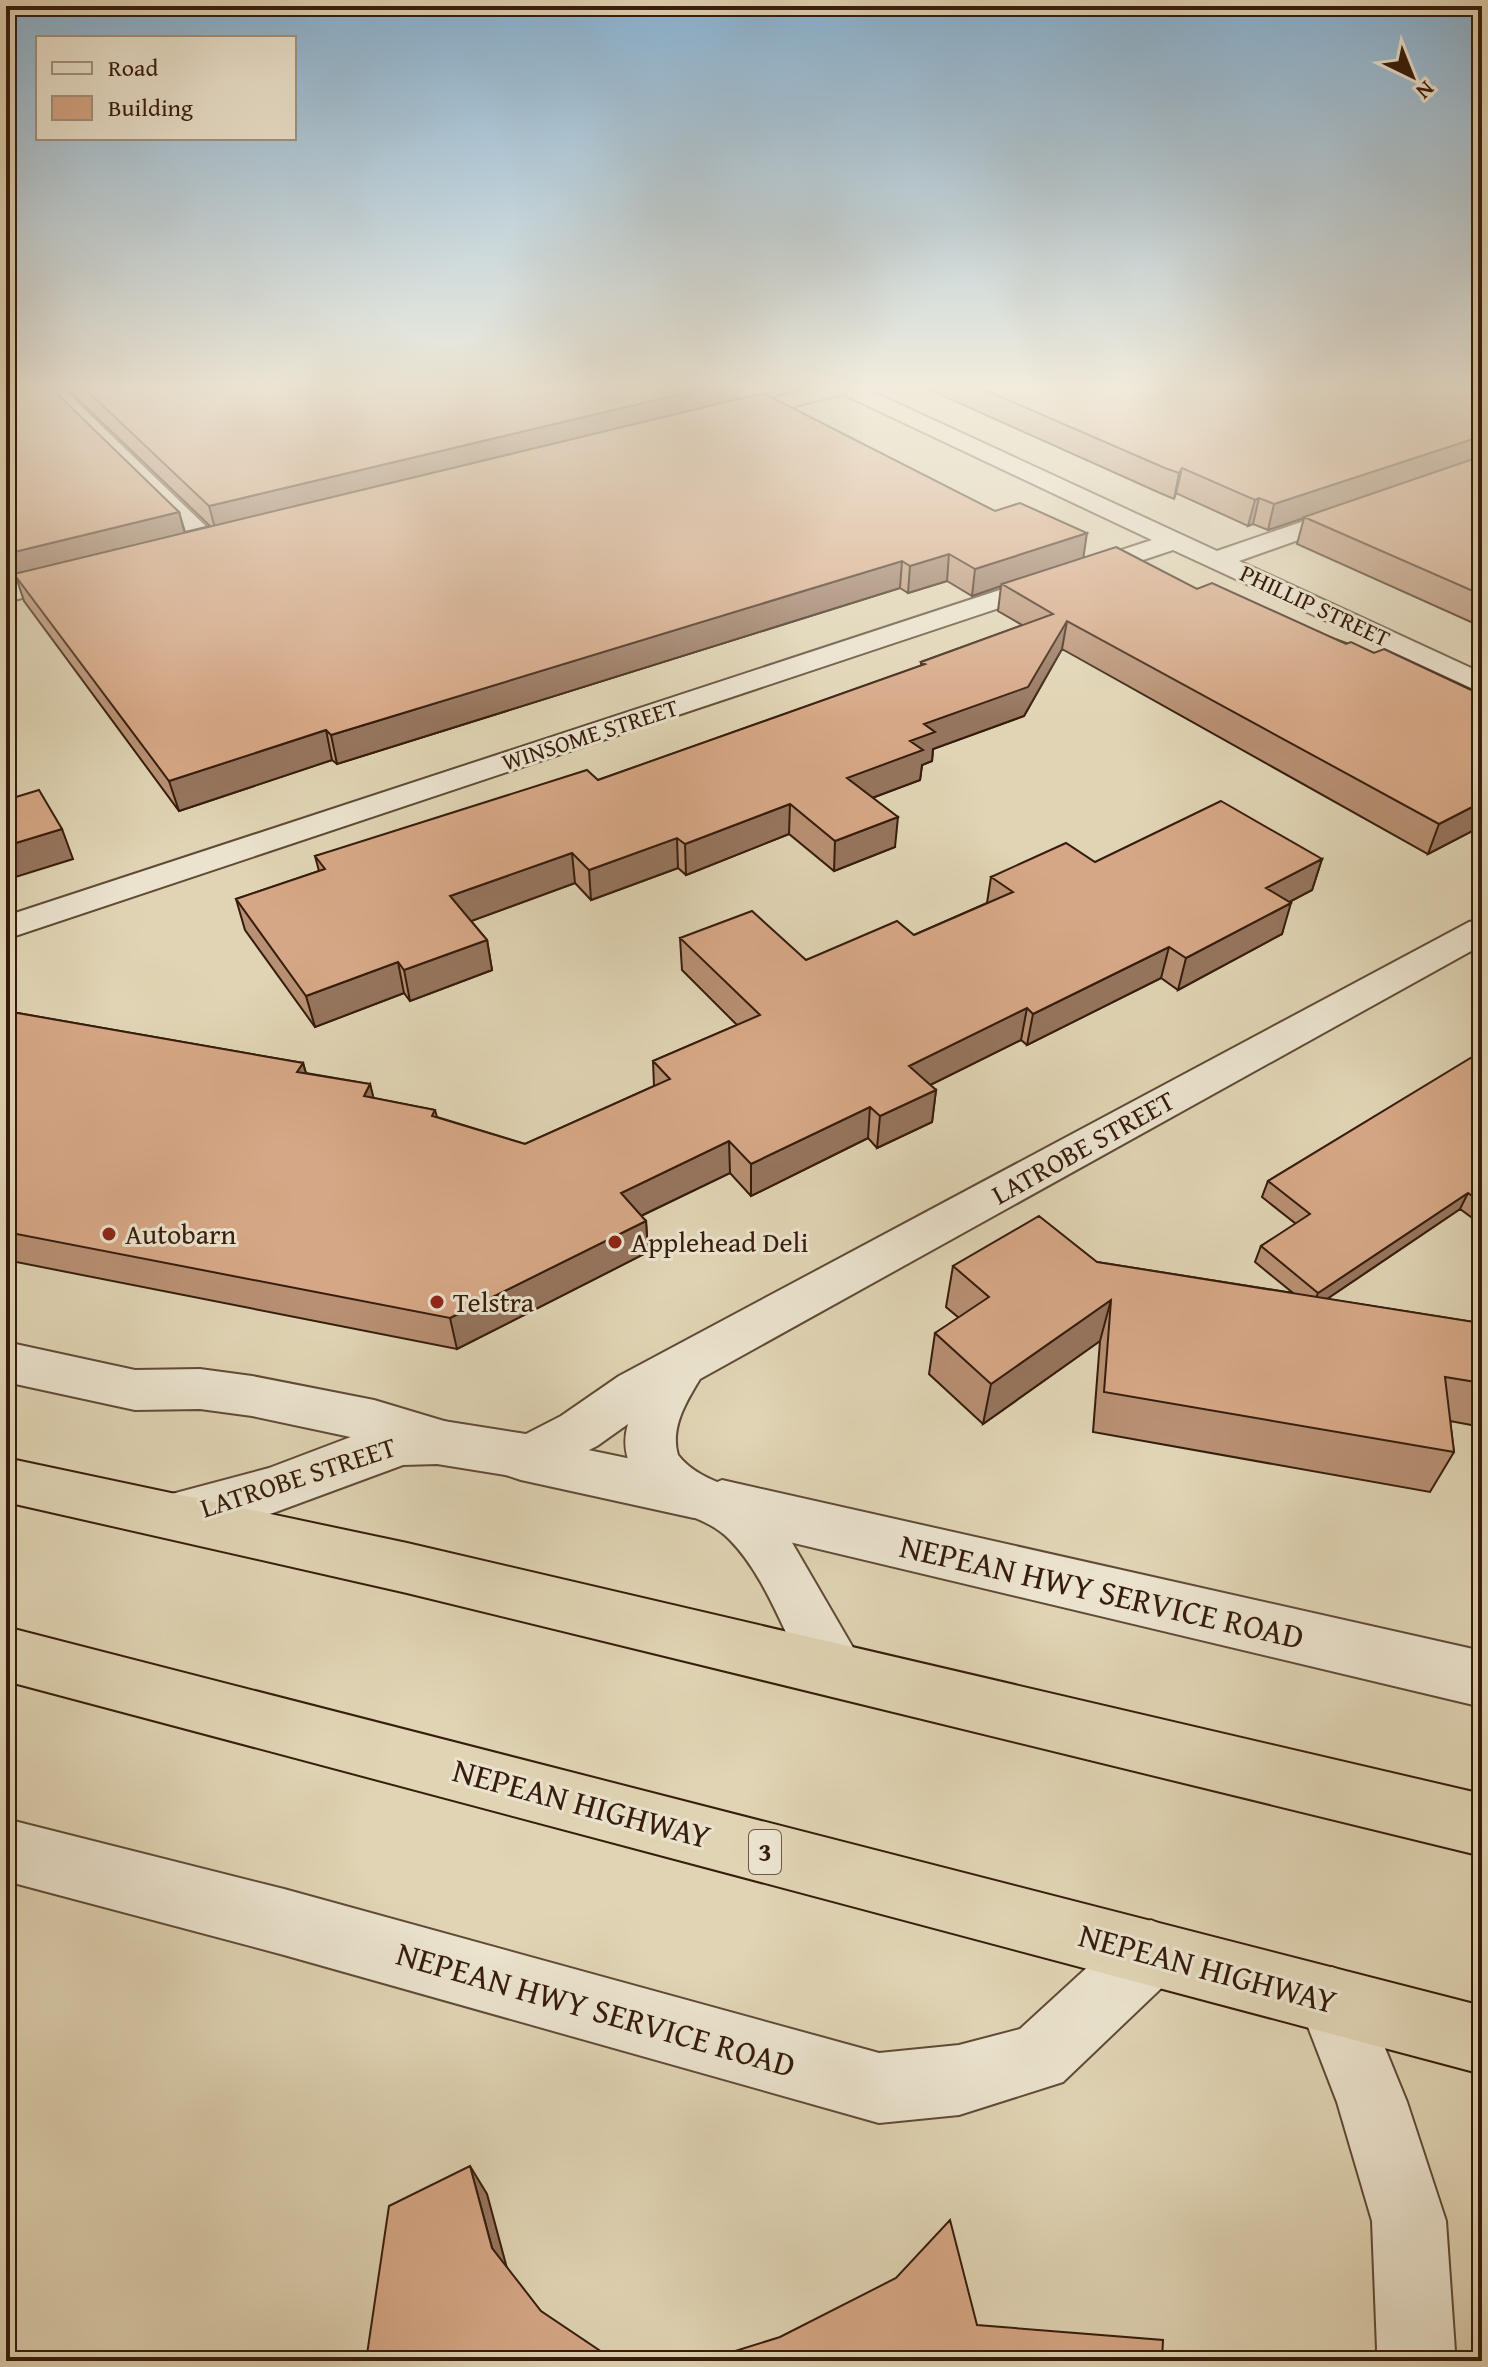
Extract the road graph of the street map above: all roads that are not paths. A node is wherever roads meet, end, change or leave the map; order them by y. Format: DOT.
graph roads {
  1 [pos="161,496"];
  2 [pos="1078,496"];
  3 [pos="1381,502"];
  4 [pos="241,536"];
  5 [pos="1173,541"];
  6 [pos="210,544"];
  7 [pos="181,551"];
  8 [pos="1216,560"];
  9 [pos="108,569"];
  10 [pos="6,594"];
  11 [pos="1482,684"];
  12 [pos="6,928"];
  13 [pos="1482,930"];
  14 [pos="6,1362"];
  15 [pos="683,1364"];
  16 [pos="452,1444"];
  17 [pos="521,1458"];
  18 [pos="6,1480"];
  19 [pos="708,1499"];
  20 [pos="172,1516"];
  21 [pos="20,1667"];
  22 [pos="835,1670"];
  23 [pos="1482,1679"];
  24 [pos="1482,1825"];
  25 [pos="6,1850"];
  26 [pos="1151,1953"];
  27 [pos="1332,2001"];
  28 [pos="1482,2040"];
  29 [pos="1411,2361"];
  1 -- 6 [label="street"];
  2 -- 5 [label="street, PHILLIP STREET"];
  3 -- 8 [label="street"];
  4 -- 6 [label="street"];
  5 -- 8 [label="street, PHILLIP STREET"];
  5 -- 12 [label="street, WINSOME STREET"];
  6 -- 7 [label="street"];
  8 -- 11 [label="street, PHILLIP STREET"];
  9 -- 10 [label="street"];
  13 -- 15 [label="street, LATROBE STREET"];
  14 -- 16 [label="street"];
  15 -- 17 [label="street, LATROBE STREET"];
  15 -- 19 [label="street, LATROBE STREET"];
  16 -- 17 [label="street, LATROBE STREET"];
  16 -- 20 [label="street, LATROBE STREET"];
  17 -- 19 [label="street, NEPEAN HWY SERVICE ROAD"];
  18 -- 20 [label="highway"];
  19 -- 22 [label="street, NEPEAN HWY SERVICE ROAD"];
  19 -- 23 [label="street, NEPEAN HWY SERVICE ROAD"];
  20 -- 22 [label="highway"];
  21 -- 26 [label="highway, NEPEAN HIGHWAY / 3"];
  22 -- 24 [label="highway"];
  25 -- 26 [label="street, NEPEAN HWY SERVICE ROAD"];
  26 -- 27 [label="highway, NEPEAN HIGHWAY / 3"];
  27 -- 28 [label="highway, NEPEAN HIGHWAY / 3"];
  27 -- 29 [label="street"];
}
